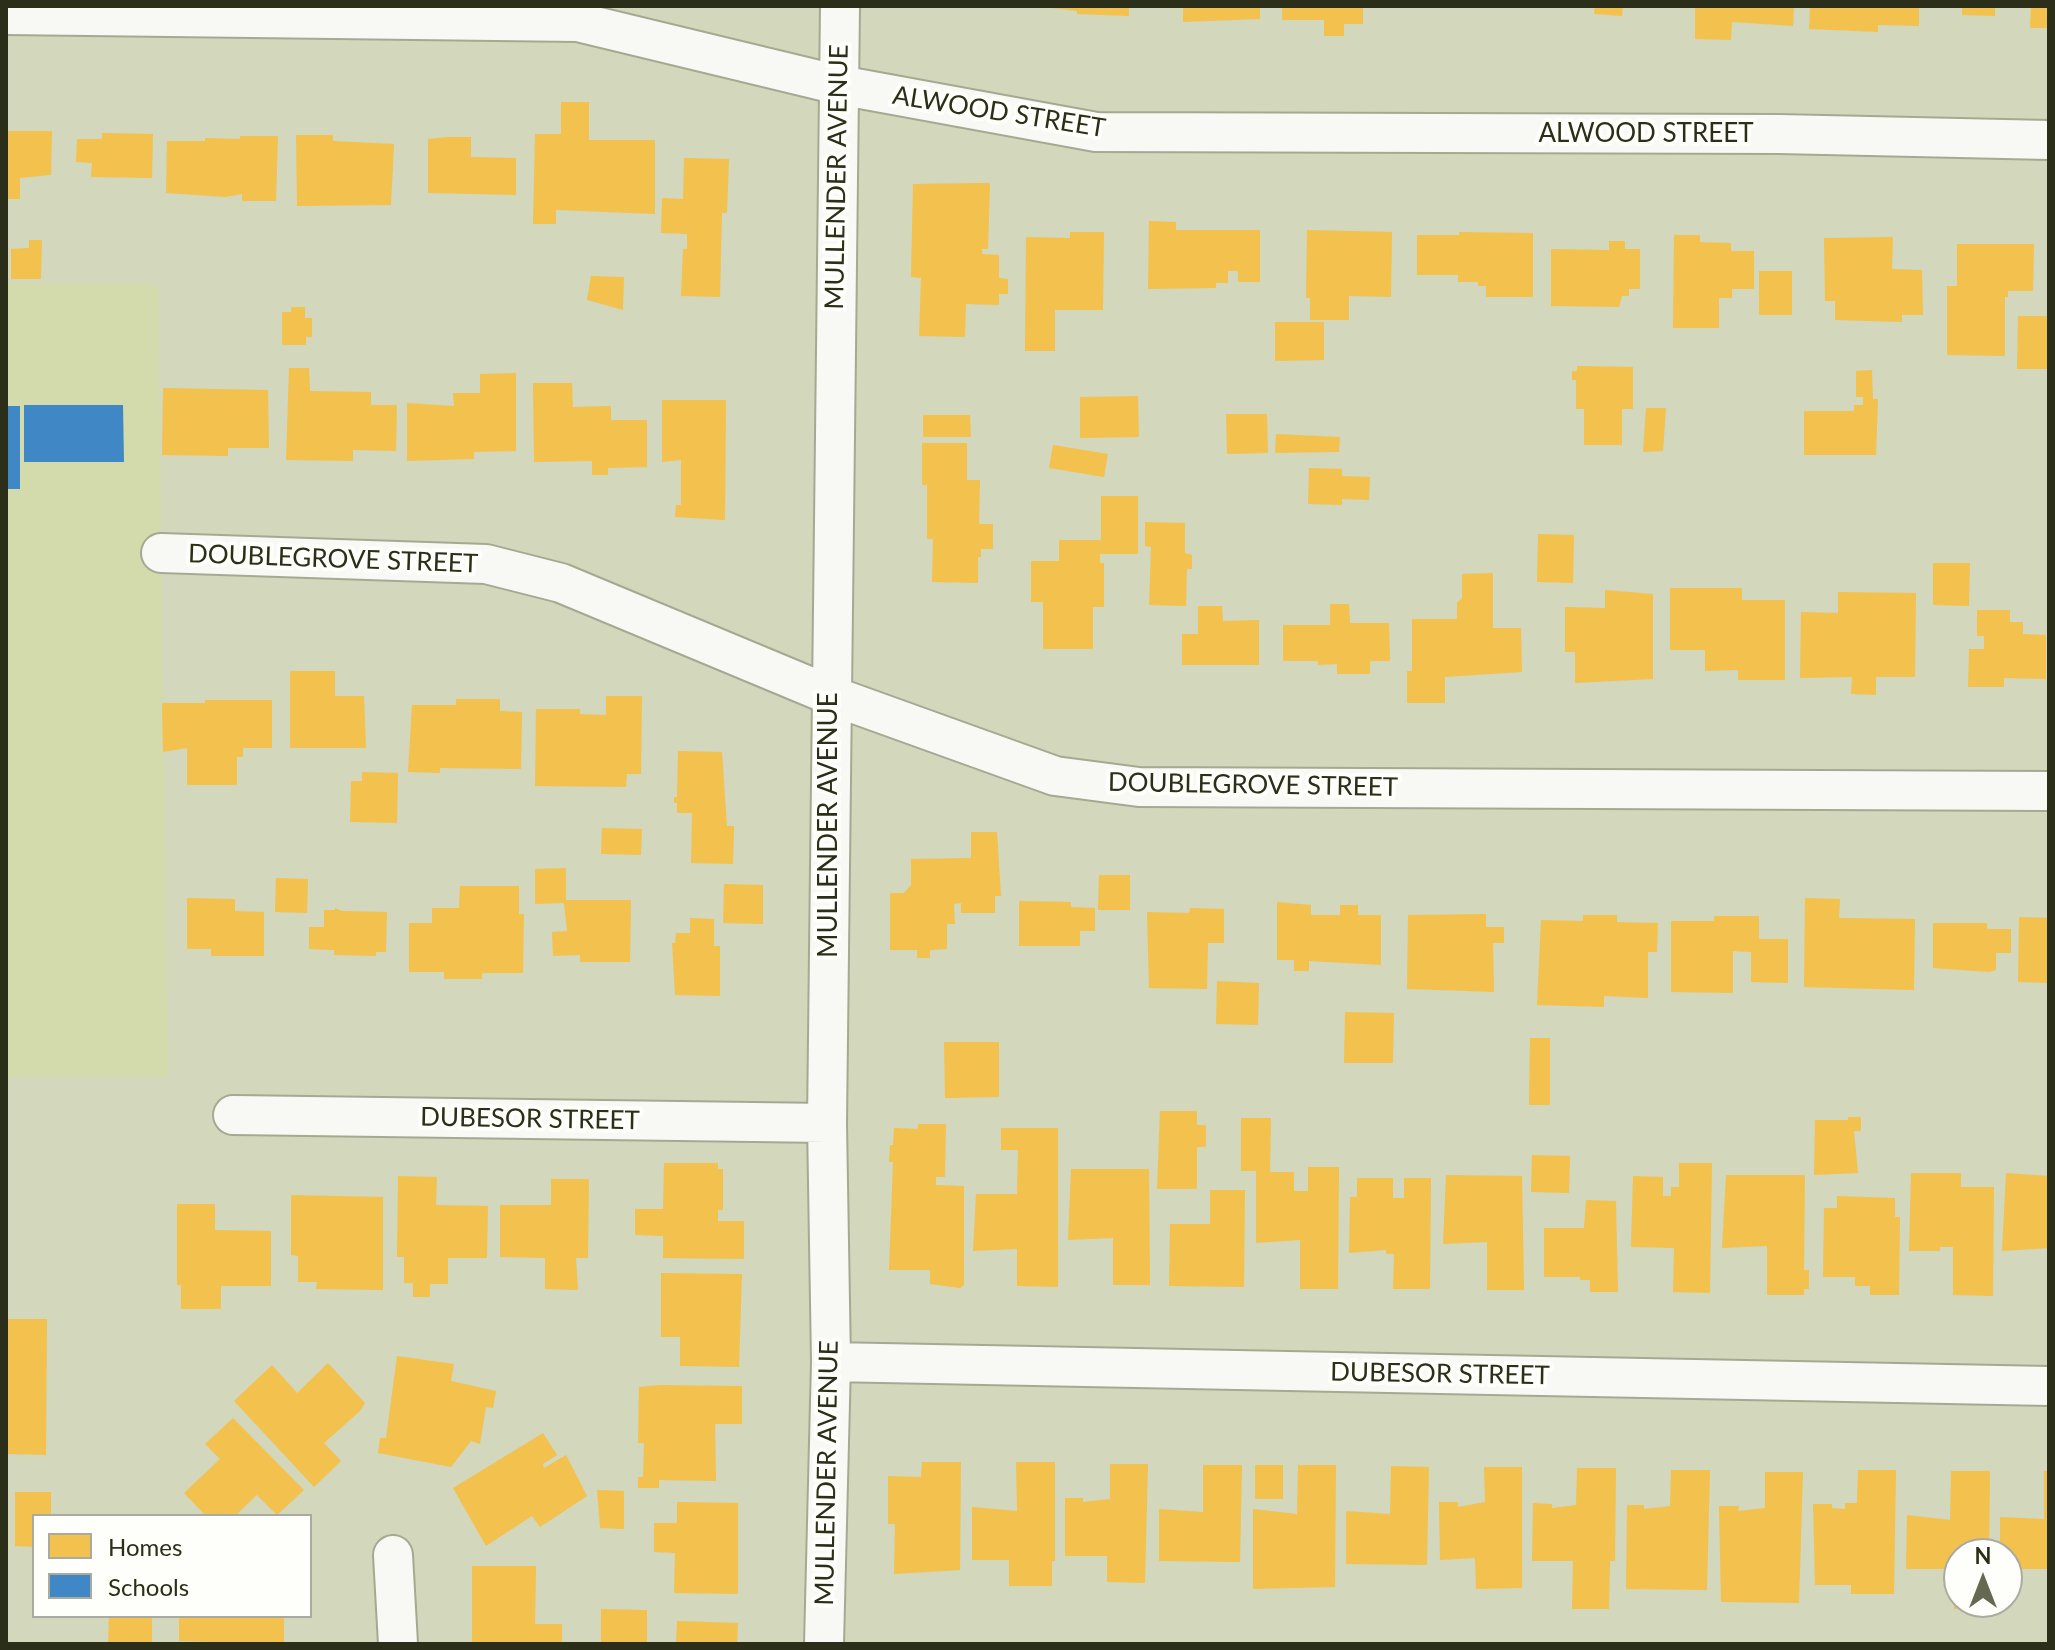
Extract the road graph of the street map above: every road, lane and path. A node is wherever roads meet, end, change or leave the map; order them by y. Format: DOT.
graph roads {
  1 [pos="840,6"];
  2 [pos="6,15"];
  3 [pos="839,85"];
  4 [pos="2049,140"];
  5 [pos="161,553"];
  6 [pos="830,695"];
  7 [pos="2049,791"];
  8 [pos="233,1115"];
  9 [pos="827,1123"];
  10 [pos="831,1362"];
  11 [pos="2049,1386"];
  12 [pos="393,1555"];
  13 [pos="398,1644"];
  14 [pos="824,1644"];
  1 -- 3 [label="street, MULLENDER AVENUE"];
  2 -- 3 [label="street, ALWOOD STREET"];
  3 -- 4 [label="street, ALWOOD STREET"];
  3 -- 6 [label="street, MULLENDER AVENUE"];
  5 -- 6 [label="street, DOUBLEGROVE STREET"];
  6 -- 7 [label="street, DOUBLEGROVE STREET"];
  6 -- 9 [label="street, MULLENDER AVENUE"];
  8 -- 9 [label="street, DUBESOR STREET"];
  9 -- 10 [label="street, MULLENDER AVENUE"];
  10 -- 11 [label="street, DUBESOR STREET"];
  10 -- 14 [label="street, MULLENDER AVENUE"];
  12 -- 13 [label="street"];
}
